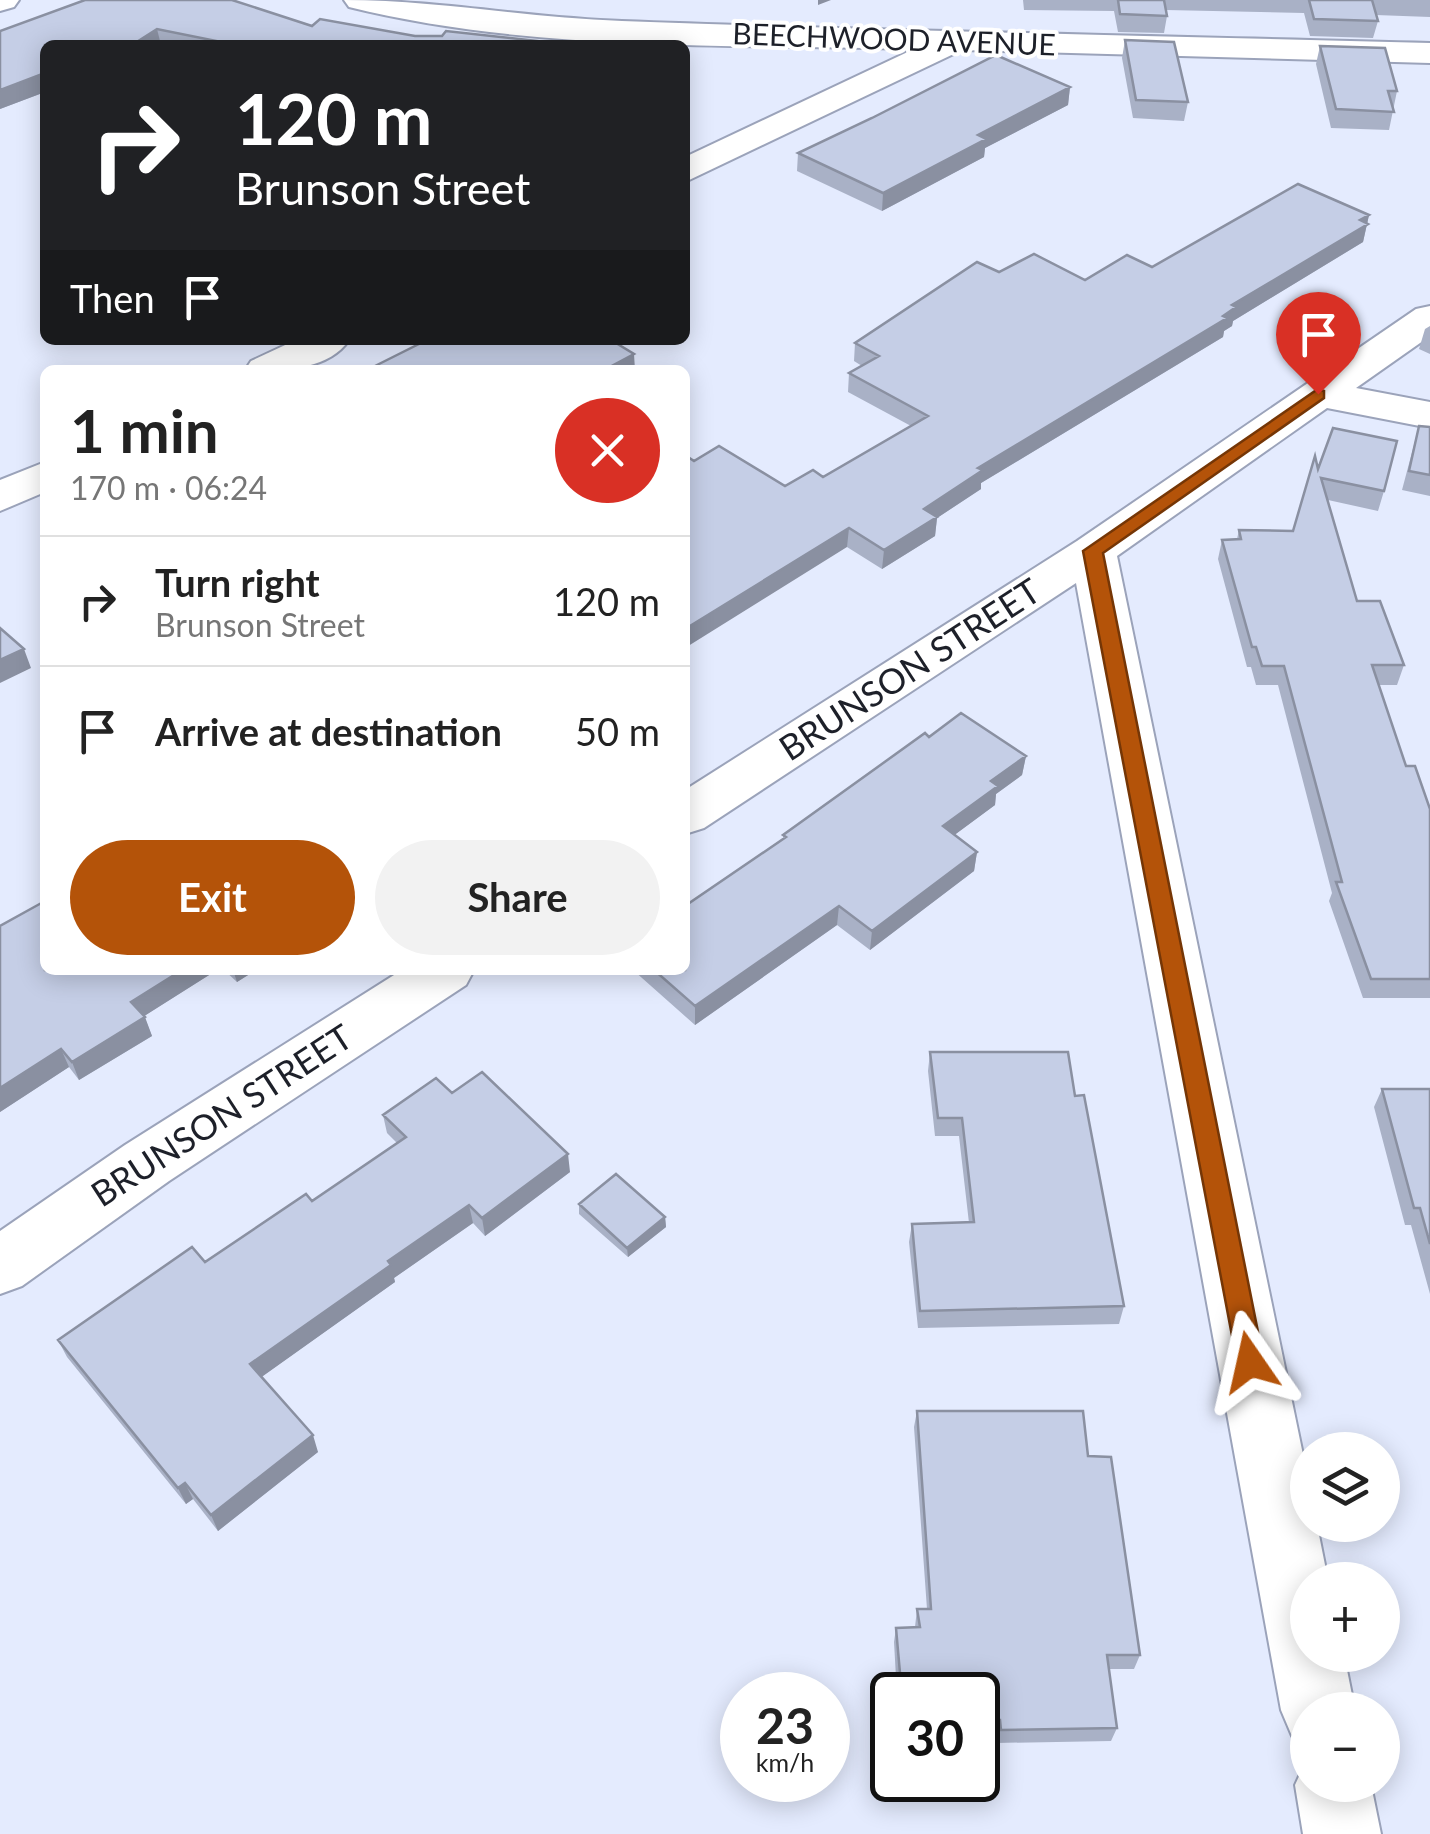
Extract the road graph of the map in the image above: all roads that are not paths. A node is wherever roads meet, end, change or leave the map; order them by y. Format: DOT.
graph roads {
  1 [pos="360,0"];
  2 [pos="578,0"];
  3 [pos="514,24"];
  4 [pos="955,42"];
  5 [pos="1430,52"];
  6 [pos="690,169"];
  7 [pos="1430,318"];
  8 [pos="318,345"];
  9 [pos="276,365"];
  10 [pos="1318,394"];
  11 [pos="1430,414"];
  12 [pos="40,477"];
  13 [pos="0,496"];
  14 [pos="1093,551"];
  15 [pos="690,812"];
  16 [pos="438,975"];
  17 [pos="0,1266"];
  18 [pos="1315,1692"];
  19 [pos="1335,1802"];
  20 [pos="1342,1834"];
  1 -- 3 [label="street, BEECHWOOD AVENUE"];
  2 -- 3 [label="street"];
  3 -- 4 [label="street, BEECHWOOD AVENUE"];
  4 -- 5 [label="street, BEECHWOOD AVENUE"];
  4 -- 6 [label="street"];
  7 -- 10 [label="street, BRUNSON STREET"];
  8 -- 9 [label="street"];
  10 -- 11 [label="street"];
  10 -- 14 [label="street, BRUNSON STREET"];
  12 -- 13 [label="street"];
  14 -- 15 [label="street, BRUNSON STREET"];
  14 -- 18 [label="street"];
  16 -- 17 [label="street, BRUNSON STREET"];
  19 -- 20 [label="street"];
}
